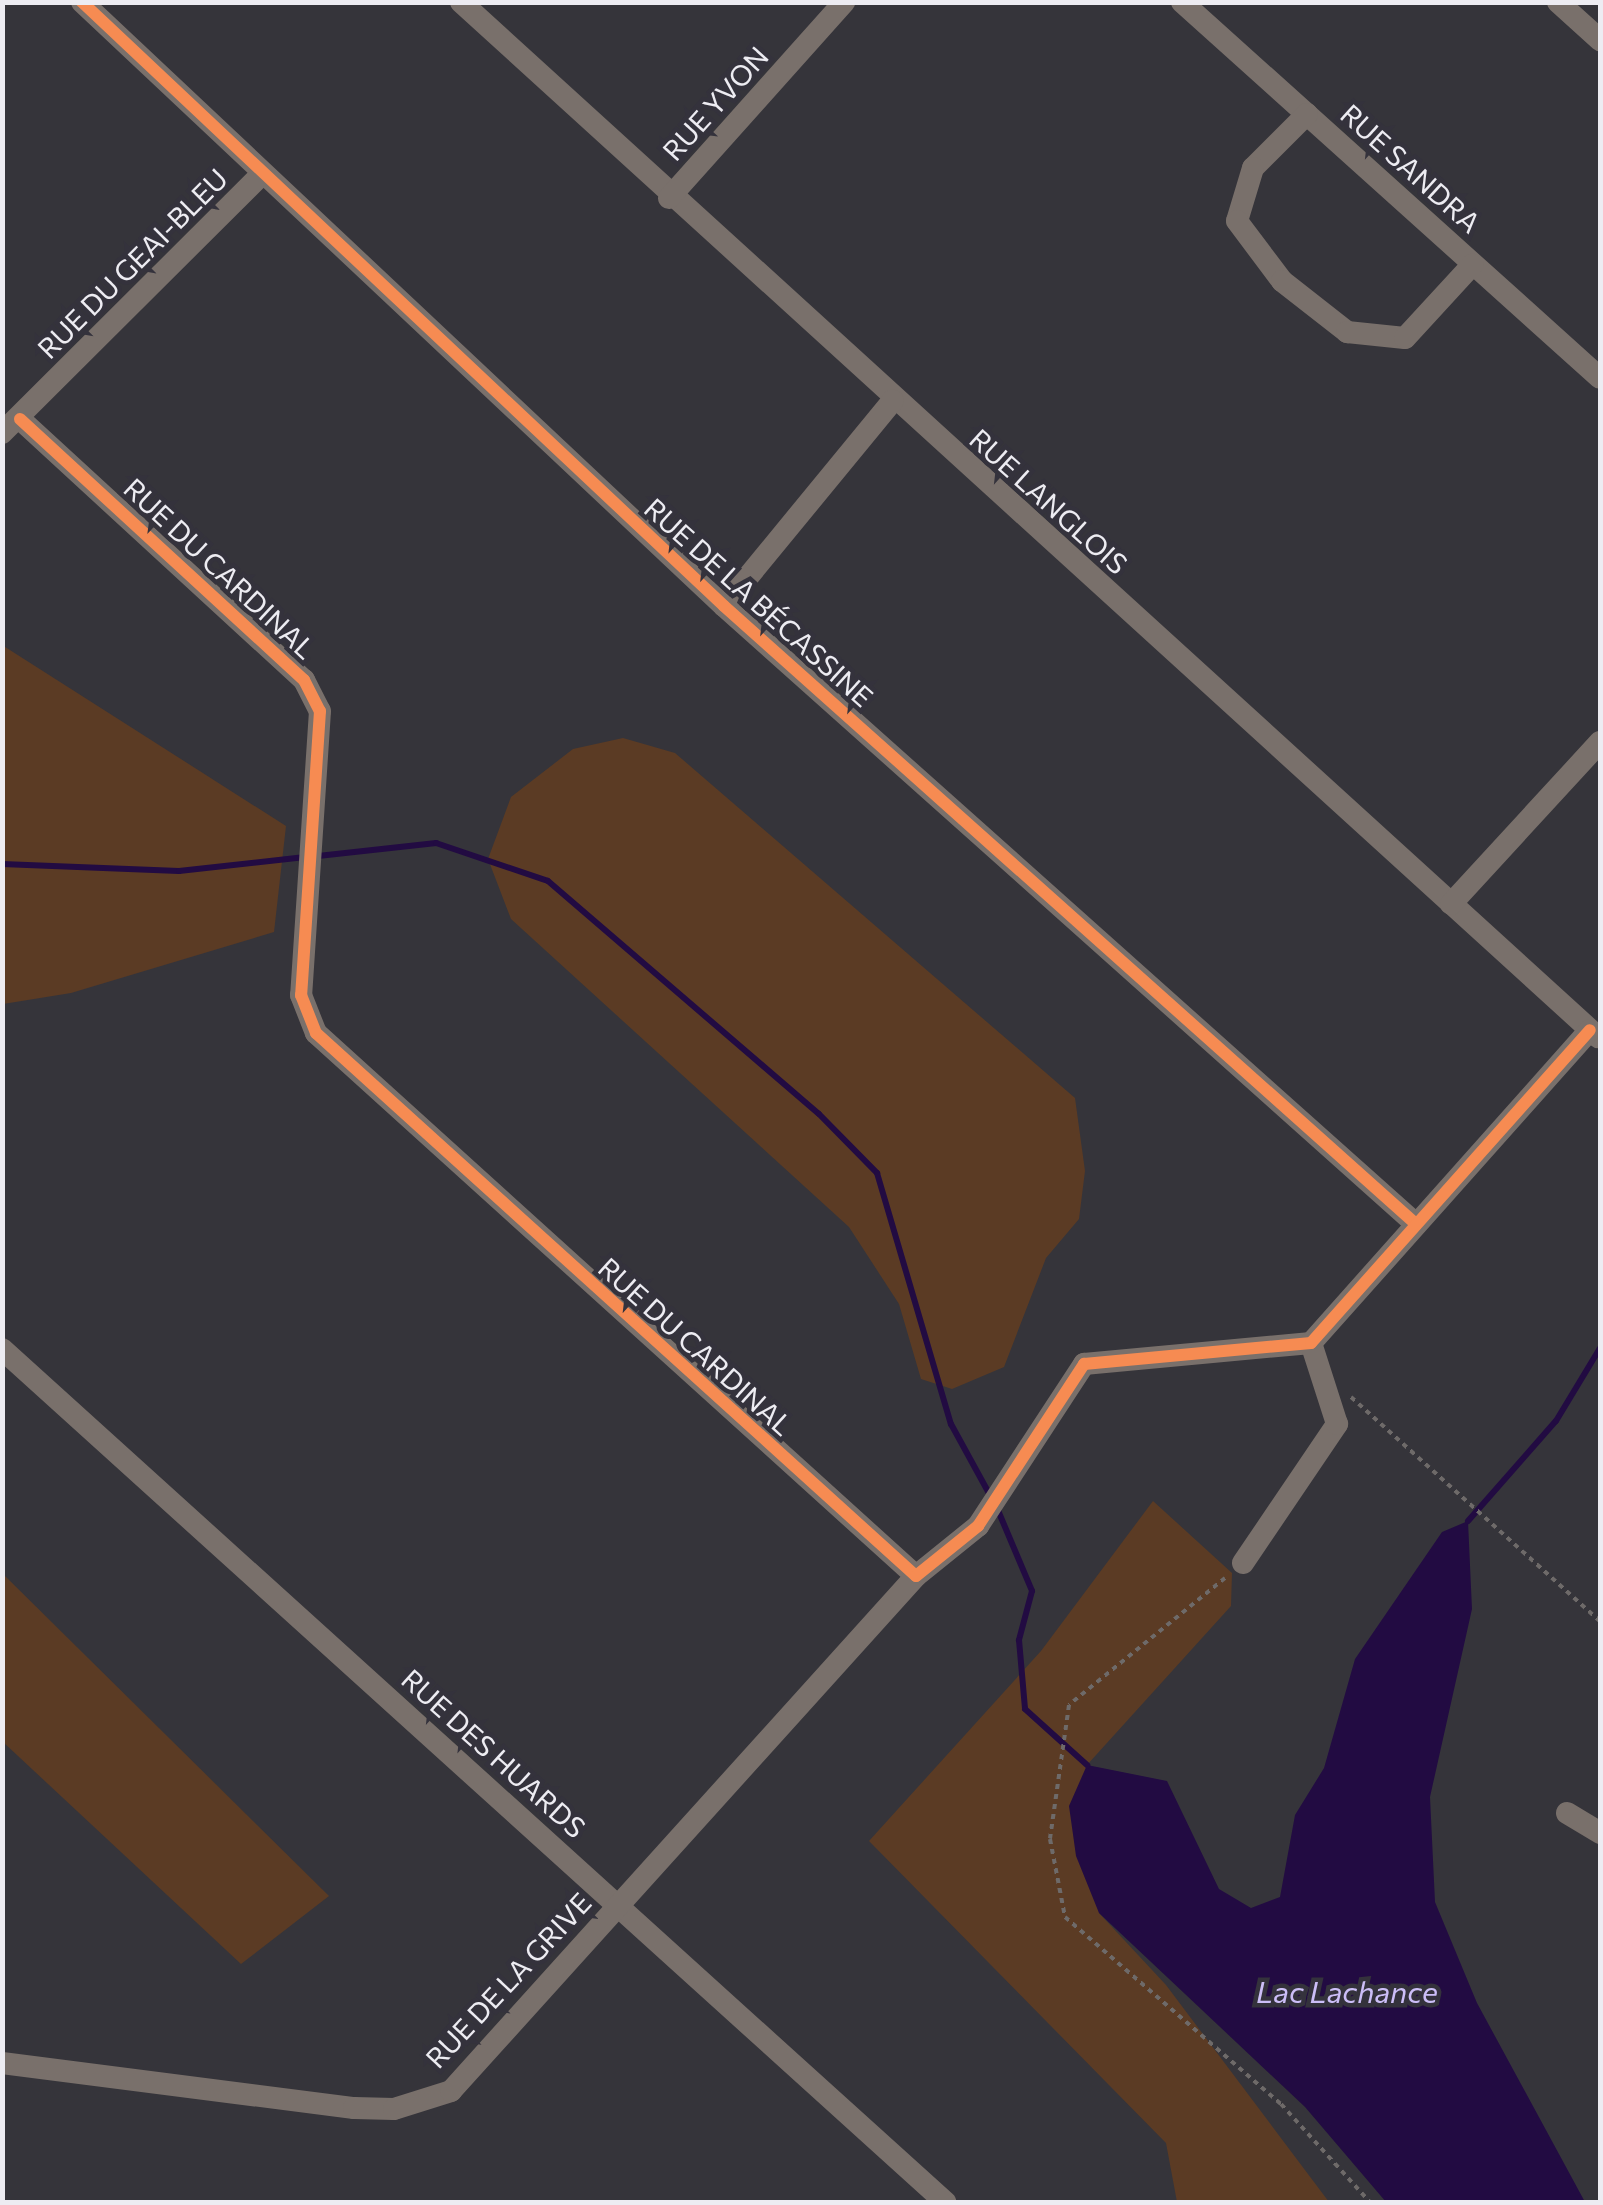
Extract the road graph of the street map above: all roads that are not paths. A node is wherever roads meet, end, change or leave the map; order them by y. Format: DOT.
graph roads {
  1 [pos="82,2"];
  2 [pos="461,2"];
  3 [pos="844,2"];
  4 [pos="1182,2"];
  5 [pos="1558,2"];
  6 [pos="1600,40"];
  7 [pos="1307,114"];
  8 [pos="261,175"];
  9 [pos="670,198"];
  10 [pos="1474,264"];
  11 [pos="1600,378"];
  12 [pos="893,400"];
  13 [pos="11,426"];
  14 [pos="724,606"];
  15 [pos="1600,742"];
  16 [pos="1450,904"];
  17 [pos="1595,1035"];
  18 [pos="1416,1224"];
  19 [pos="1311,1343"];
  20 [pos="2,1349"];
  21 [pos="1243,1563"];
  22 [pos="916,1576"];
  23 [pos="1567,1813"];
  24 [pos="1600,1833"];
  25 [pos="618,1906"];
  26 [pos="2,2063"];
  27 [pos="945,2202"];
  1 -- 8 [label="street, RUE DE LA BÉCASSINE"];
  2 -- 9 [label="street, RUE LANGLOIS"];
  3 -- 9 [label="street, RUE YVON"];
  4 -- 7 [label="street, RUE SANDRA"];
  5 -- 6 [label="street"];
  7 -- 10 [label="street, RUE SANDRA"];
  7 -- 10 [label="street"];
  8 -- 13 [label="street, RUE DU GEAI-BLEU"];
  8 -- 14 [label="street, RUE DE LA BÉCASSINE"];
  9 -- 12 [label="street, RUE LANGLOIS"];
  10 -- 11 [label="street, RUE SANDRA"];
  12 -- 14 [label="street"];
  12 -- 16 [label="street, RUE LANGLOIS"];
  13 -- 22 [label="street, RUE DU CARDINAL"];
  14 -- 18 [label="street, RUE DE LA BÉCASSINE"];
  15 -- 16 [label="street"];
  16 -- 17 [label="street, RUE LANGLOIS"];
  17 -- 18 [label="street"];
  18 -- 19 [label="street"];
  19 -- 21 [label="street"];
  19 -- 22 [label="street"];
  20 -- 25 [label="street, RUE DES HUARDS"];
  22 -- 25 [label="street, RUE DE LA GRIVE"];
  23 -- 24 [label="street"];
  25 -- 26 [label="street, RUE DE LA GRIVE"];
  25 -- 27 [label="street, RUE DES HUARDS"];
}
